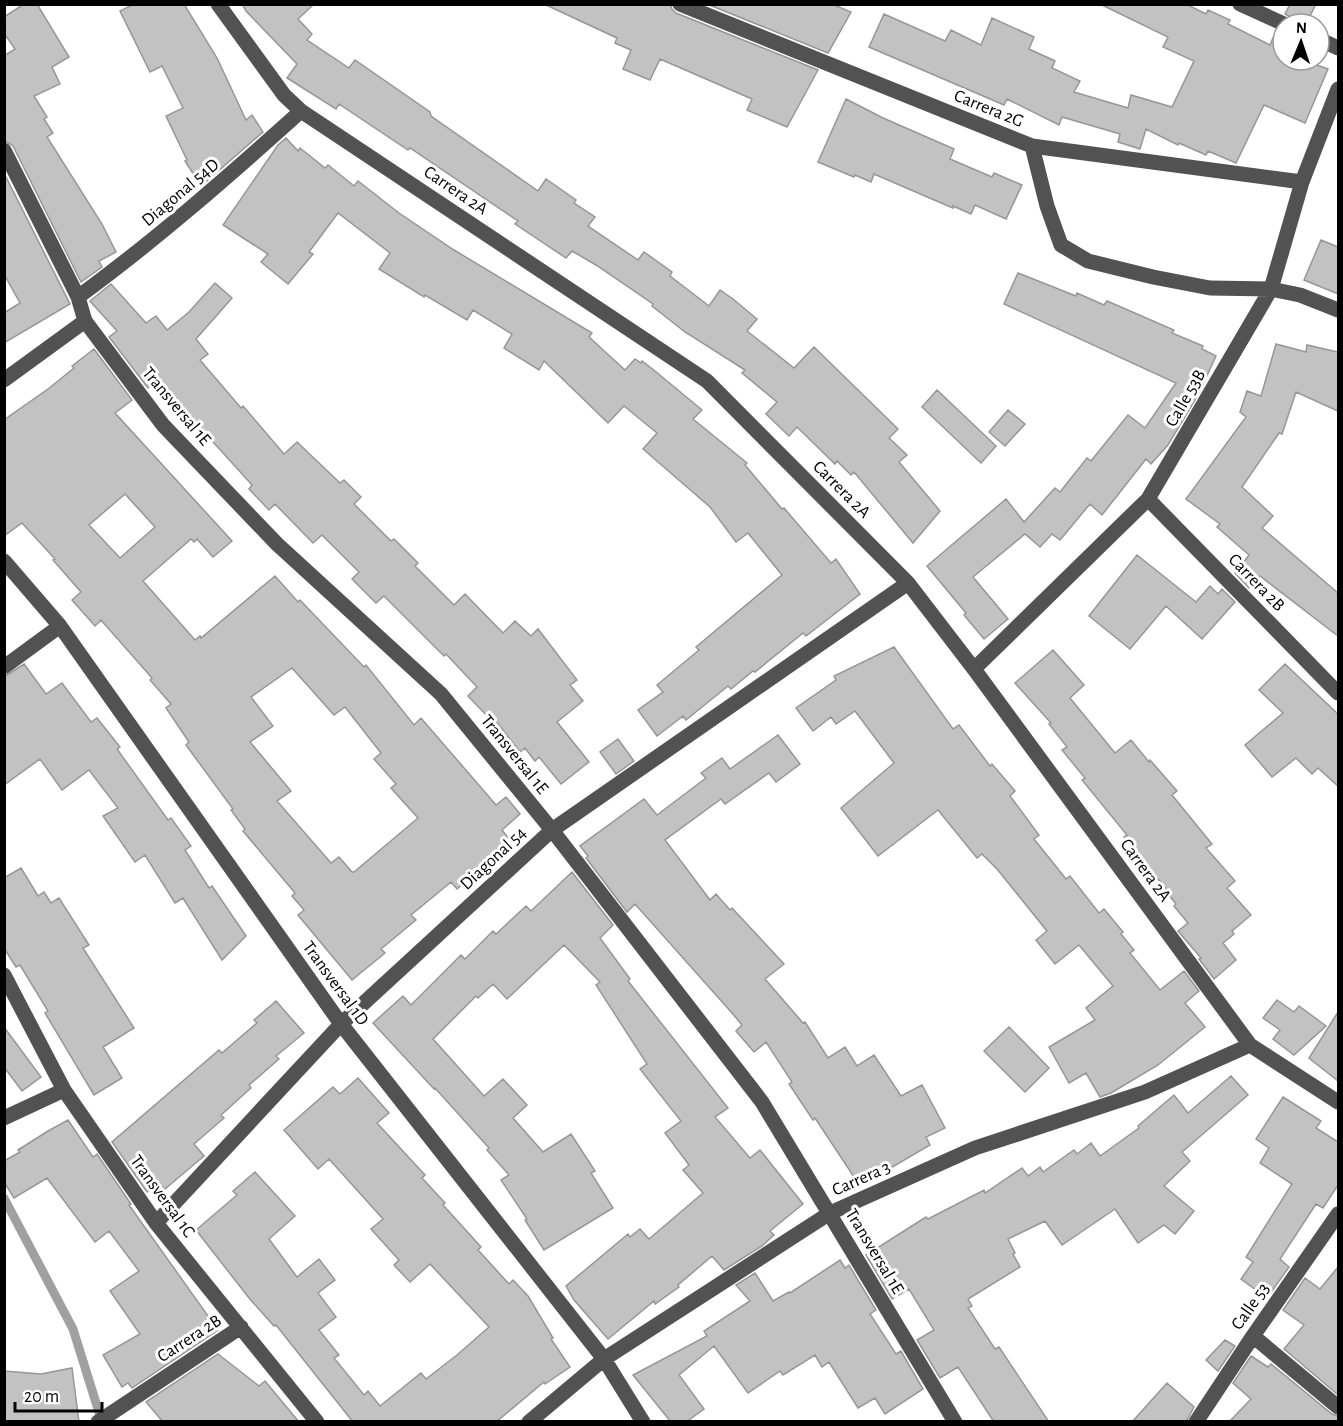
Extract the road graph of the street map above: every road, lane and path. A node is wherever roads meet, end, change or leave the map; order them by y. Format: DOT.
graph roads {
  1 [pos="218,4"];
  2 [pos="680,4"];
  3 [pos="1240,4"];
  4 [pos="1271,18"];
  5 [pos="1338,89"];
  6 [pos="301,111"];
  7 [pos="1032,146"];
  8 [pos="4,150"];
  9 [pos="1302,182"];
  10 [pos="1271,289"];
  11 [pos="78,297"];
  12 [pos="1338,310"];
  13 [pos="85,321"];
  14 [pos="4,380"];
  15 [pos="1148,499"];
  16 [pos="4,561"];
  17 [pos="908,583"];
  18 [pos="60,626"];
  19 [pos="4,667"];
  20 [pos="974,669"];
  21 [pos="1338,693"];
  22 [pos="552,830"];
  23 [pos="4,975"];
  24 [pos="341,1024"];
  25 [pos="1250,1045"];
  26 [pos="64,1090"];
  27 [pos="1338,1102"];
  28 [pos="4,1119"];
  29 [pos="830,1213"];
  30 [pos="1338,1214"];
  31 [pos="156,1223"];
  32 [pos="241,1326"];
  33 [pos="1253,1336"];
  34 [pos="604,1359"];
  35 [pos="1338,1407"];
  36 [pos="98,1422"];
  37 [pos="317,1422"];
  38 [pos="529,1422"];
  39 [pos="643,1422"];
  40 [pos="955,1422"];
  41 [pos="1196,1422"];
  1 -- 6 [label="street, Carrera 2A"];
  2 -- 7 [label="street, Carrera 2G"];
  3 -- 4 [label="street"];
  5 -- 9 [label="street, Calle 53B"];
  6 -- 11 [label="street, Diagonal 54D"];
  6 -- 17 [label="street, Carrera 2A"];
  7 -- 9 [label="street, Carrera 2G"];
  7 -- 10 [label="street"];
  8 -- 11 [label="street, Transversal 1E"];
  9 -- 10 [label="street, Calle 53B"];
  10 -- 12 [label="street"];
  10 -- 15 [label="street, Calle 53B"];
  11 -- 13 [label="street, Transversal 1E"];
  13 -- 14 [label="street"];
  13 -- 22 [label="street, Transversal 1E"];
  15 -- 20 [label="street, Calle 53B"];
  15 -- 21 [label="street, Carrera 2B"];
  16 -- 18 [label="street, Transversal 1D"];
  17 -- 20 [label="street, Carrera 2A"];
  17 -- 22 [label="street, Diagonal 54"];
  18 -- 19 [label="street"];
  18 -- 24 [label="street, Transversal 1D"];
  20 -- 25 [label="street, Carrera 2A"];
  22 -- 24 [label="street, Diagonal 54"];
  22 -- 29 [label="street, Transversal 1E"];
  23 -- 26 [label="street, Transversal 1C"];
  24 -- 31 [label="street, Diagonal 54"];
  24 -- 34 [label="street, Transversal 1D"];
  25 -- 27 [label="street, Carrera 2A"];
  25 -- 29 [label="street, Carrera 3"];
  26 -- 28 [label="street"];
  26 -- 31 [label="street, Transversal 1C"];
  29 -- 34 [label="street, Carrera 3"];
  29 -- 40 [label="street, Transversal 1E"];
  30 -- 33 [label="street, Calle 53"];
  31 -- 32 [label="street, Transversal 1C"];
  32 -- 36 [label="street, Carrera 2B"];
  32 -- 37 [label="street, Transversal 1C"];
  33 -- 35 [label="street"];
  33 -- 41 [label="street, Calle 53"];
  34 -- 38 [label="street, Carrera 3"];
  34 -- 39 [label="street, Transversal 1D"];
}
